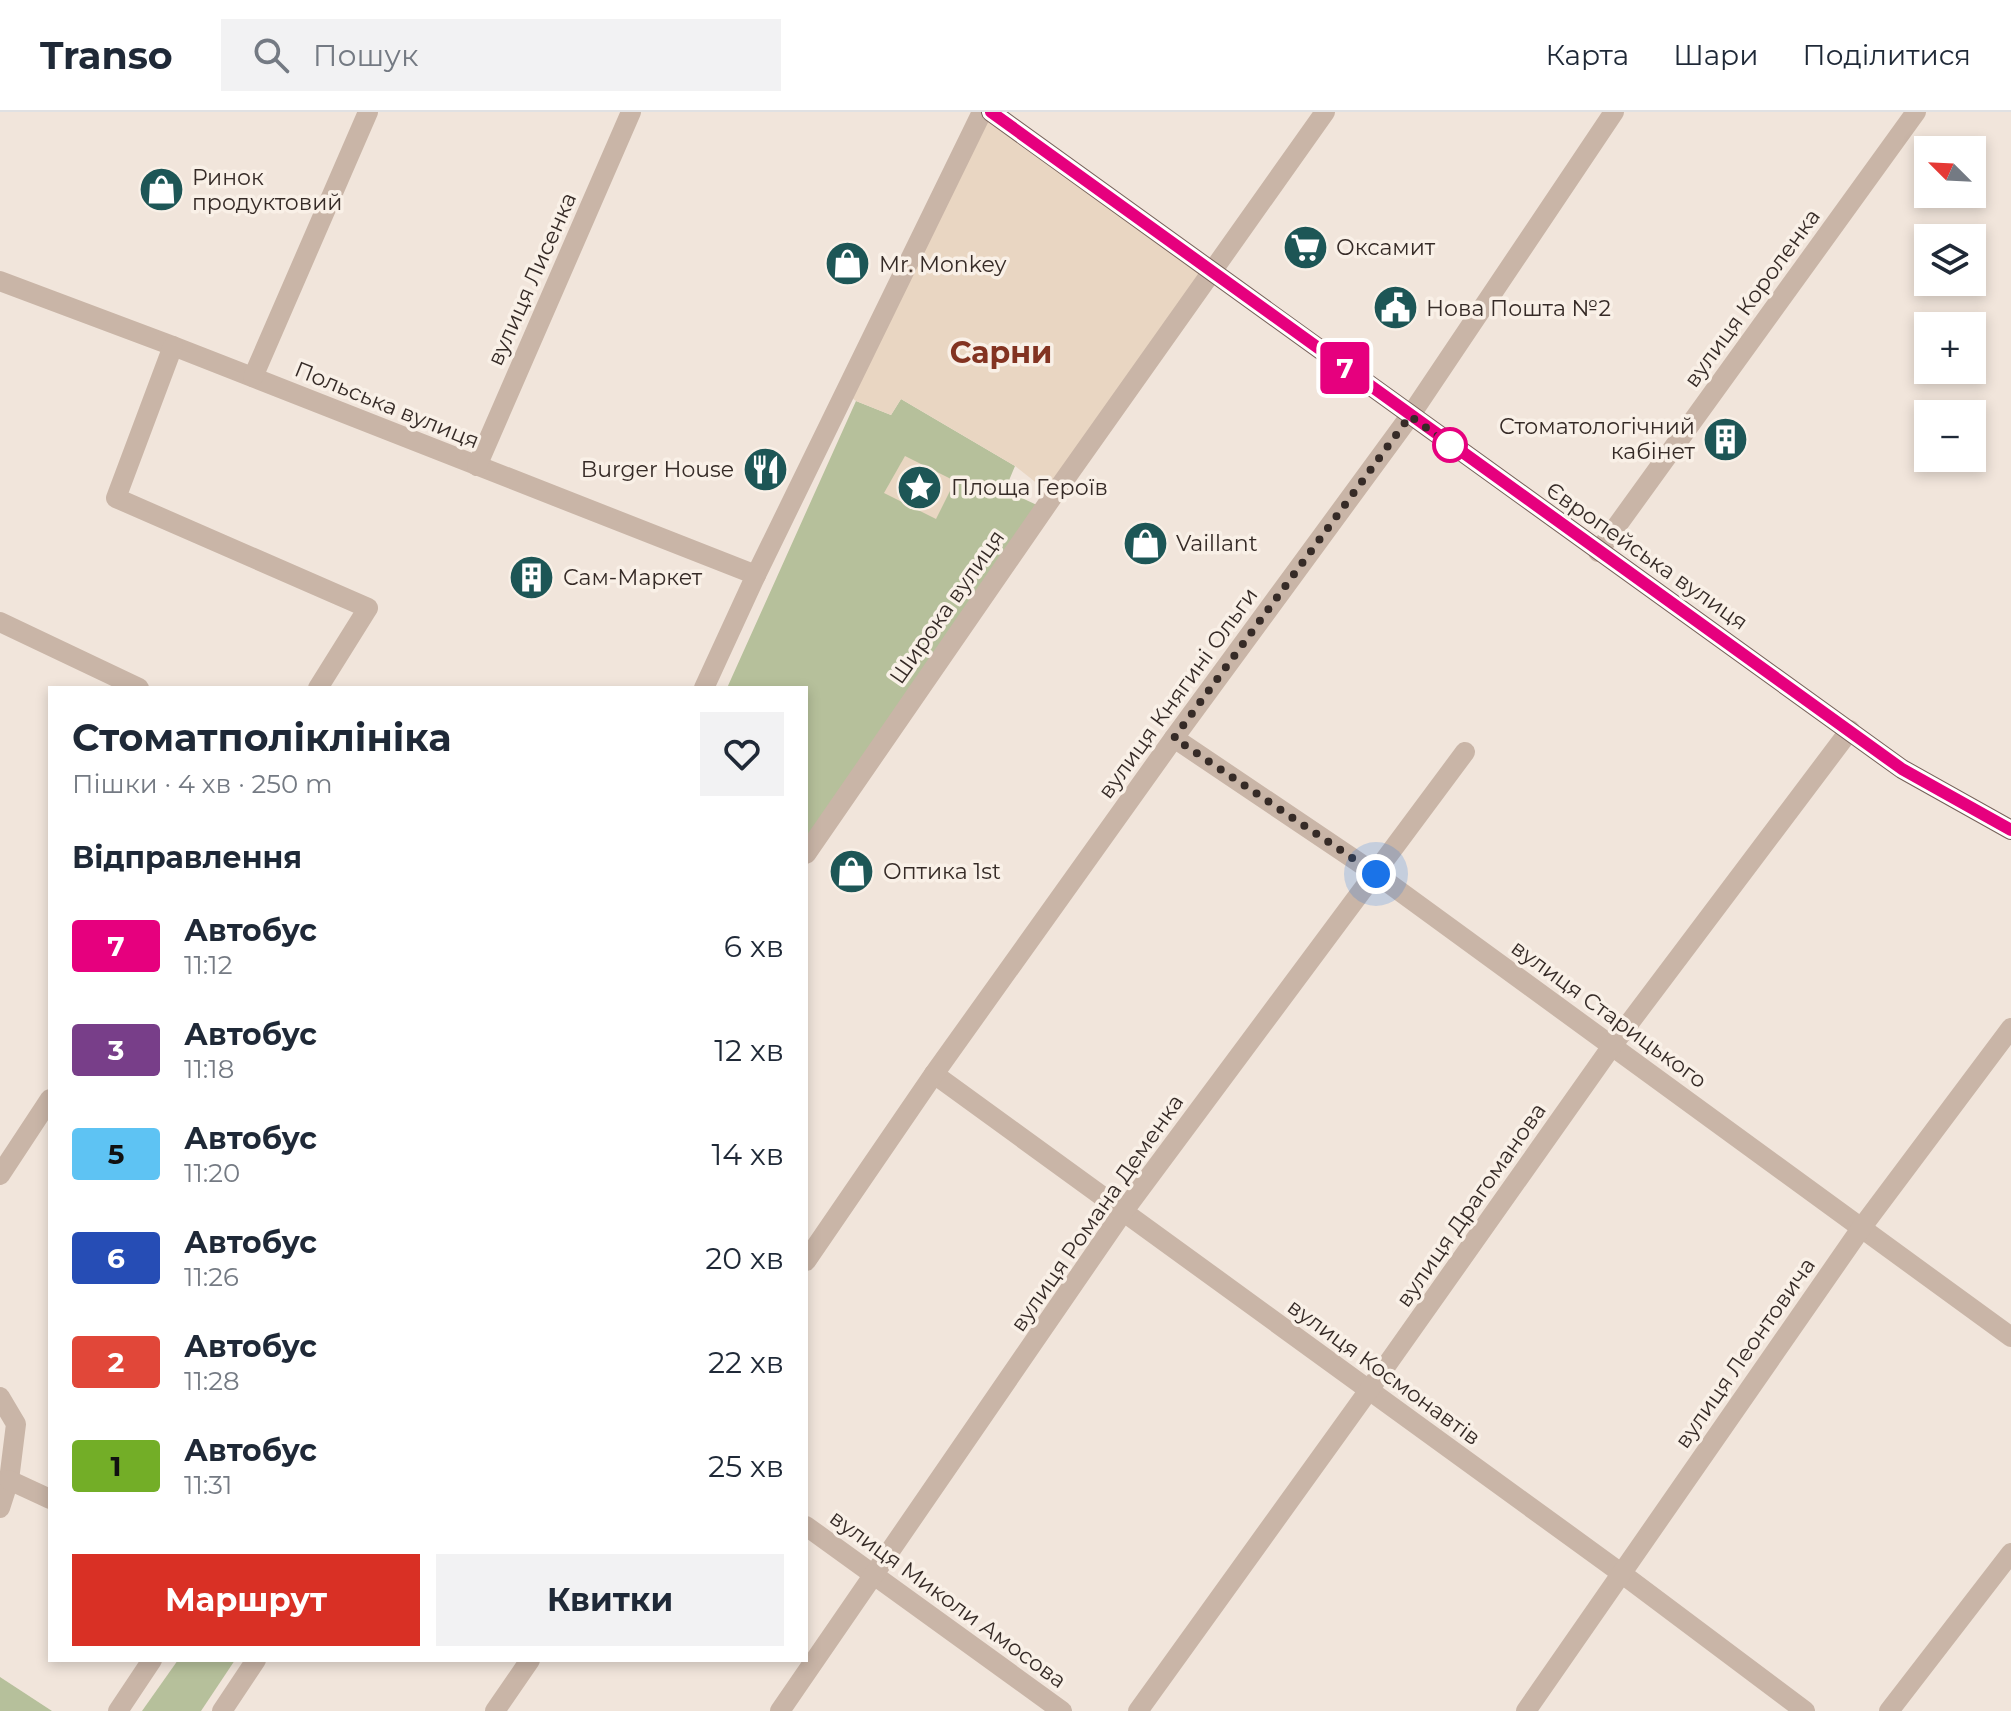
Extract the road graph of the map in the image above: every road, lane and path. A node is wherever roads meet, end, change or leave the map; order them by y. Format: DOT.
graph roads {
  1 [pos="368,112"];
  2 [pos="631,112"];
  3 [pos="982,112"];
  4 [pos="991,112"];
  5 [pos="1325,112"];
  6 [pos="1614,112"];
  7 [pos="1916,112"];
  8 [pos="1213,271"];
  9 [pos="0,281"];
  10 [pos="173,346"];
  11 [pos="253,377"];
  12 [pos="1410,416"];
  13 [pos="477,466"];
  14 [pos="1598,552"];
  15 [pos="756,575"];
  16 [pos="0,622"];
  17 [pos="135,686"];
  18 [pos="319,686"];
  19 [pos="705,686"];
  20 [pos="1850,730"];
  21 [pos="1174,738"];
  22 [pos="1465,752"];
  23 [pos="2011,830"];
  24 [pos="808,851"];
  25 [pos="1376,874"];
  26 [pos="2011,1028"];
  27 [pos="1612,1046"];
  28 [pos="934,1074"];
  29 [pos="48,1102"];
  30 [pos="0,1175"];
  31 [pos="1123,1212"];
  32 [pos="1862,1227"];
  33 [pos="808,1258"];
  34 [pos="2011,1337"];
  35 [pos="1369,1390"];
  36 [pos="0,1397"];
  37 [pos="9,1480"];
  38 [pos="48,1498"];
  39 [pos="0,1508"];
  40 [pos="808,1527"];
  41 [pos="2011,1553"];
  42 [pos="1621,1573"];
  43 [pos="876,1575"];
  44 [pos="151,1662"];
  45 [pos="255,1662"];
  46 [pos="529,1662"];
  47 [pos="118,1711"];
  48 [pos="222,1711"];
  49 [pos="495,1711"];
  50 [pos="780,1711"];
  51 [pos="1062,1711"];
  52 [pos="1138,1711"];
  53 [pos="1526,1711"];
  54 [pos="1805,1711"];
  55 [pos="1889,1711"];
  1 -- 11 [label="street"];
  2 -- 13 [label="street, вулиця Лисенка"];
  3 -- 15 [label="street"];
  4 -- 8 [label="main road, Європейська вулиця"];
  5 -- 8 [label="street, Широка вулиця"];
  6 -- 12 [label="street, вулиця Княгині Ольги"];
  7 -- 14 [label="street, вулиця Короленка"];
  8 -- 12 [label="main road, Європейська вулиця"];
  8 -- 24 [label="street, Широка вулиця"];
  9 -- 10 [label="street, Польська вулиця"];
  10 -- 11 [label="street, Польська вулиця"];
  10 -- 18 [label="street"];
  11 -- 13 [label="street, Польська вулиця"];
  12 -- 14 [label="main road, Європейська вулиця"];
  12 -- 21 [label="street, вулиця Княгині Ольги"];
  13 -- 15 [label="street, Польська вулиця"];
  14 -- 20 [label="main road, Європейська вулиця"];
  15 -- 19 [label="street"];
  16 -- 17 [label="street"];
  20 -- 23 [label="main road, Європейська вулиця"];
  20 -- 27 [label="street, вулиця Драгоманова"];
  21 -- 25 [label="street, вулиця Старицького"];
  21 -- 28 [label="street, вулиця Княгині Ольги"];
  22 -- 25 [label="street, вулиця Романа Деменка"];
  25 -- 27 [label="street, вулиця Старицького"];
  25 -- 31 [label="street, вулиця Романа Деменка"];
  26 -- 32 [label="street, вулиця Леонтовича"];
  27 -- 32 [label="street, вулиця Старицького"];
  27 -- 35 [label="street, вулиця Драгоманова"];
  28 -- 31 [label="street, вулиця Космонавтів"];
  28 -- 33 [label="street, вулиця Княгині Ольги"];
  29 -- 30 [label="street"];
  31 -- 35 [label="street, вулиця Космонавтів"];
  31 -- 43 [label="street, вулиця Романа Деменка"];
  32 -- 34 [label="street, вулиця Старицького"];
  32 -- 42 [label="street, вулиця Леонтовича"];
  35 -- 42 [label="street, вулиця Космонавтів"];
  35 -- 52 [label="street, вулиця Драгоманова"];
  36 -- 37 [label="street"];
  37 -- 38 [label="street"];
  37 -- 39 [label="street"];
  40 -- 43 [label="street, вулиця Миколи Амосова"];
  41 -- 55 [label="street"];
  42 -- 53 [label="street, вулиця Леонтовича"];
  42 -- 54 [label="street, вулиця Космонавтів"];
  43 -- 50 [label="street, вулиця Романа Деменка"];
  43 -- 51 [label="street, вулиця Миколи Амосова"];
  44 -- 47 [label="street"];
  45 -- 48 [label="street"];
  46 -- 49 [label="street"];
}
